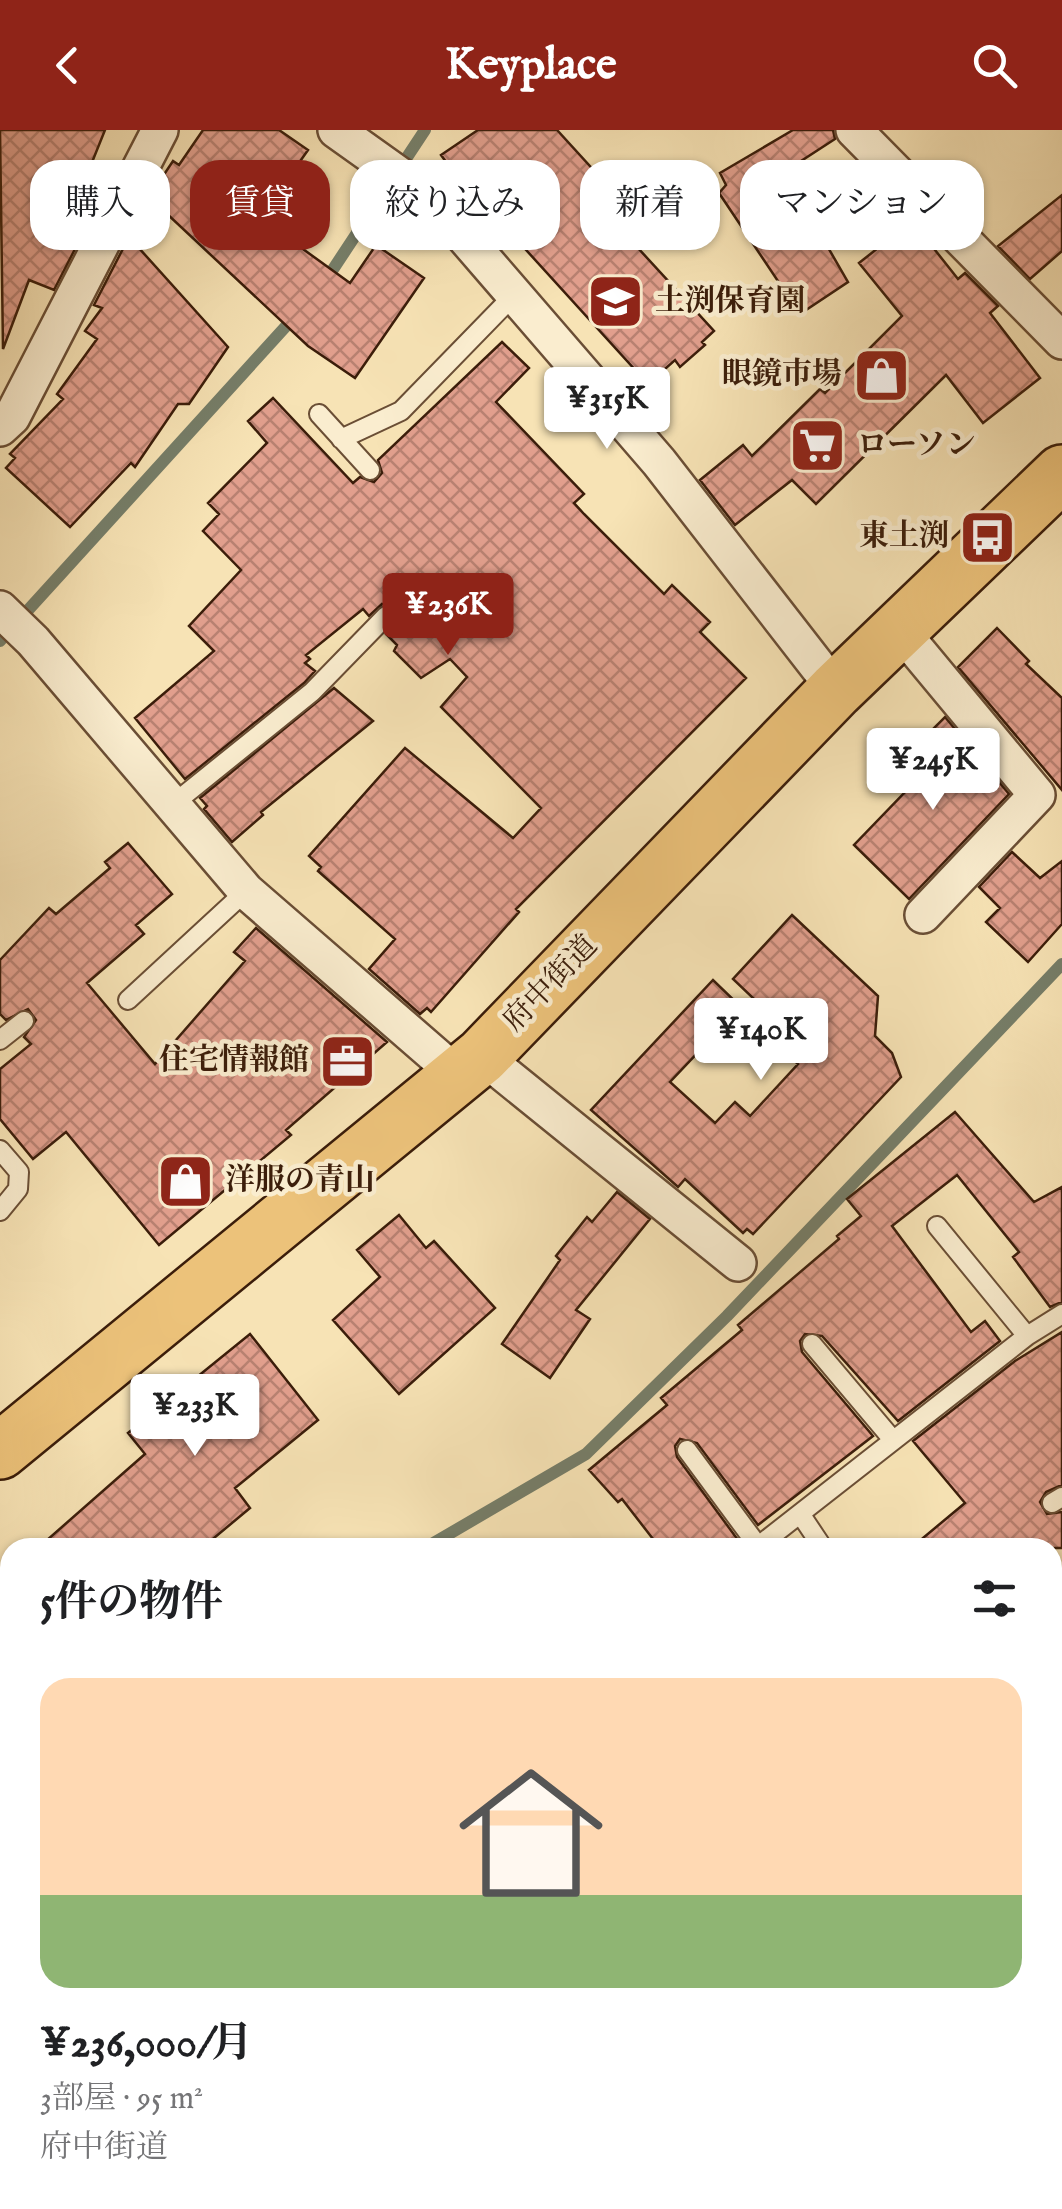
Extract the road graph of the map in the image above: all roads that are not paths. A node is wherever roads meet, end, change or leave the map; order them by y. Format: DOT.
graph roads {
  1 [pos="160,130"];
  2 [pos="336,130"];
  3 [pos="854,130"];
  4 [pos="512,296"];
  5 [pos="1062,341"];
  6 [pos="319,414"];
  7 [pos="0,428"];
  8 [pos="341,440"];
  9 [pos="370,470"];
  10 [pos="1061,474"];
  11 [pos="1,610"];
  12 [pos="386,616"];
  13 [pos="900,630"];
  14 [pos="836,690"];
  15 [pos="172,804"];
  16 [pos="246,891"];
  17 [pos="923,915"];
  18 [pos="128,1000"];
  19 [pos="24,1021"];
  20 [pos="0,1040"];
  21 [pos="470,1066"];
  22 [pos="0,1150"];
  23 [pos="0,1211"];
  24 [pos="937,1226"];
  25 [pos="738,1263"];
  26 [pos="1062,1314"];
  27 [pos="1027,1336"];
  28 [pos="812,1344"];
  29 [pos="893,1440"];
  30 [pos="686,1450"];
  31 [pos="0,1451"];
  32 [pos="801,1515"];
  33 [pos="750,1538"];
  34 [pos="769,1538"];
  35 [pos="816,1538"];
  1 -- 7 [label="street"];
  2 -- 4 [label="street"];
  3 -- 5 [label="street"];
  4 -- 8 [label="lane"];
  4 -- 14 [label="street"];
  6 -- 8 [label="lane"];
  8 -- 9 [label="lane"];
  10 -- 13 [label="main road, 府中街道"];
  11 -- 15 [label="street"];
  12 -- 15 [label="lane"];
  13 -- 14 [label="main road, 府中街道"];
  13 -- 17 [label="street"];
  14 -- 21 [label="main road, 府中街道"];
  15 -- 16 [label="street"];
  16 -- 18 [label="lane"];
  16 -- 21 [label="street"];
  19 -- 20 [label="lane"];
  21 -- 25 [label="street"];
  21 -- 31 [label="main road, 府中街道"];
  22 -- 23 [label="lane"];
  24 -- 27 [label="lane"];
  26 -- 27 [label="lane"];
  27 -- 29 [label="lane"];
  28 -- 29 [label="lane"];
  29 -- 32 [label="lane"];
  30 -- 33 [label="lane"];
  32 -- 34 [label="lane"];
  32 -- 35 [label="lane"];
}
